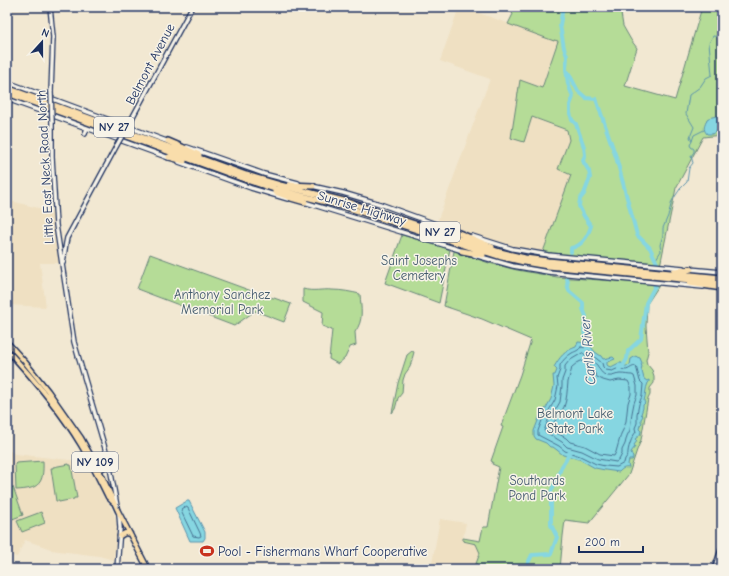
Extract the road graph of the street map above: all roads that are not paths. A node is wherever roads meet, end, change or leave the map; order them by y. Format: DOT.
graph roads {
  1 [pos="50,7"];
  2 [pos="192,7"];
  3 [pos="7,82"];
  4 [pos="7,88"];
  5 [pos="7,93"];
  6 [pos="7,98"];
  7 [pos="87,128"];
  8 [pos="85,134"];
  9 [pos="168,141"];
  10 [pos="169,157"];
  11 [pos="222,166"];
  12 [pos="212,168"];
  13 [pos="260,182"];
  14 [pos="313,186"];
  15 [pos="305,202"];
  16 [pos="454,231"];
  17 [pos="462,251"];
  18 [pos="509,257"];
  19 [pos="63,264"];
  20 [pos="690,269"];
  21 [pos="639,270"];
  22 [pos="722,272"];
  23 [pos="663,277"];
  24 [pos="722,278"];
  25 [pos="722,283"];
  26 [pos="722,289"];
  27 [pos="7,342"];
  28 [pos="7,347"];
  29 [pos="7,350"];
  30 [pos="30,368"];
  31 [pos="110,464"];
  32 [pos="99,470"];
  33 [pos="115,506"];
  34 [pos="118,511"];
  35 [pos="130,534"];
  36 [pos="120,536"];
  37 [pos="722,547"];
  38 [pos="117,569"];
  39 [pos="148,569"];
  40 [pos="714,569"];
  1 -- 19 [label="main road, Little East Neck Road North, bridge"];
  2 -- 19 [label="main road, Belmont Avenue, bridge"];
  3 -- 9 [label="main road, Sunrise Highway"];
  4 -- 11 [label="highway, Sunrise Highway / NY 27"];
  5 -- 12 [label="highway, Sunrise Highway / NY 27"];
  6 -- 7 [label="main road, Sunrise Highway"];
  7 -- 8 [label="main road"];
  7 -- 10 [label="main road, Sunrise Highway"];
  9 -- 11 [label="highway"];
  9 -- 14 [label="main road, Sunrise Highway"];
  10 -- 12 [label="highway"];
  10 -- 15 [label="main road, Sunrise Highway"];
  11 -- 13 [label="highway, Sunrise Highway / NY 27"];
  12 -- 13 [label="highway, Sunrise Highway / NY 27"];
  13 -- 14 [label="highway"];
  13 -- 15 [label="highway"];
  13 -- 18 [label="highway, Sunrise Highway / NY 27"];
  14 -- 16 [label="main road, Sunrise Highway"];
  15 -- 17 [label="main road, Sunrise Highway"];
  16 -- 18 [label="highway"];
  16 -- 20 [label="main road, Sunrise Highway"];
  17 -- 18 [label="highway"];
  17 -- 26 [label="main road, Sunrise Highway"];
  18 -- 21 [label="highway, Sunrise Highway / NY 27"];
  18 -- 23 [label="highway, Sunrise Highway / NY 27"];
  19 -- 31 [label="main road, Little East Neck Road North"];
  20 -- 21 [label="highway"];
  20 -- 22 [label="main road"];
  21 -- 24 [label="highway, Sunrise Highway / NY 27"];
  23 -- 25 [label="highway, Sunrise Highway / NY 27"];
  23 -- 26 [label="highway"];
  27 -- 30 [label="main road, NY 109"];
  28 -- 30 [label="main road"];
  29 -- 33 [label="main road, NY 109"];
  30 -- 32 [label="main road, NY 109"];
  31 -- 32 [label="main road"];
  31 -- 34 [label="main road, Little East Neck Road North"];
  32 -- 33 [label="main road, NY 109"];
  33 -- 34 [label="main road, NY 109"];
  34 -- 35 [label="main road, NY 109"];
  34 -- 36 [label="main road, Little East Neck Road North"];
  35 -- 36 [label="main road"];
  35 -- 39 [label="main road, NY 109"];
  36 -- 38 [label="main road, Little East Neck Road North"];
  37 -- 40 [label="main road"];
}
